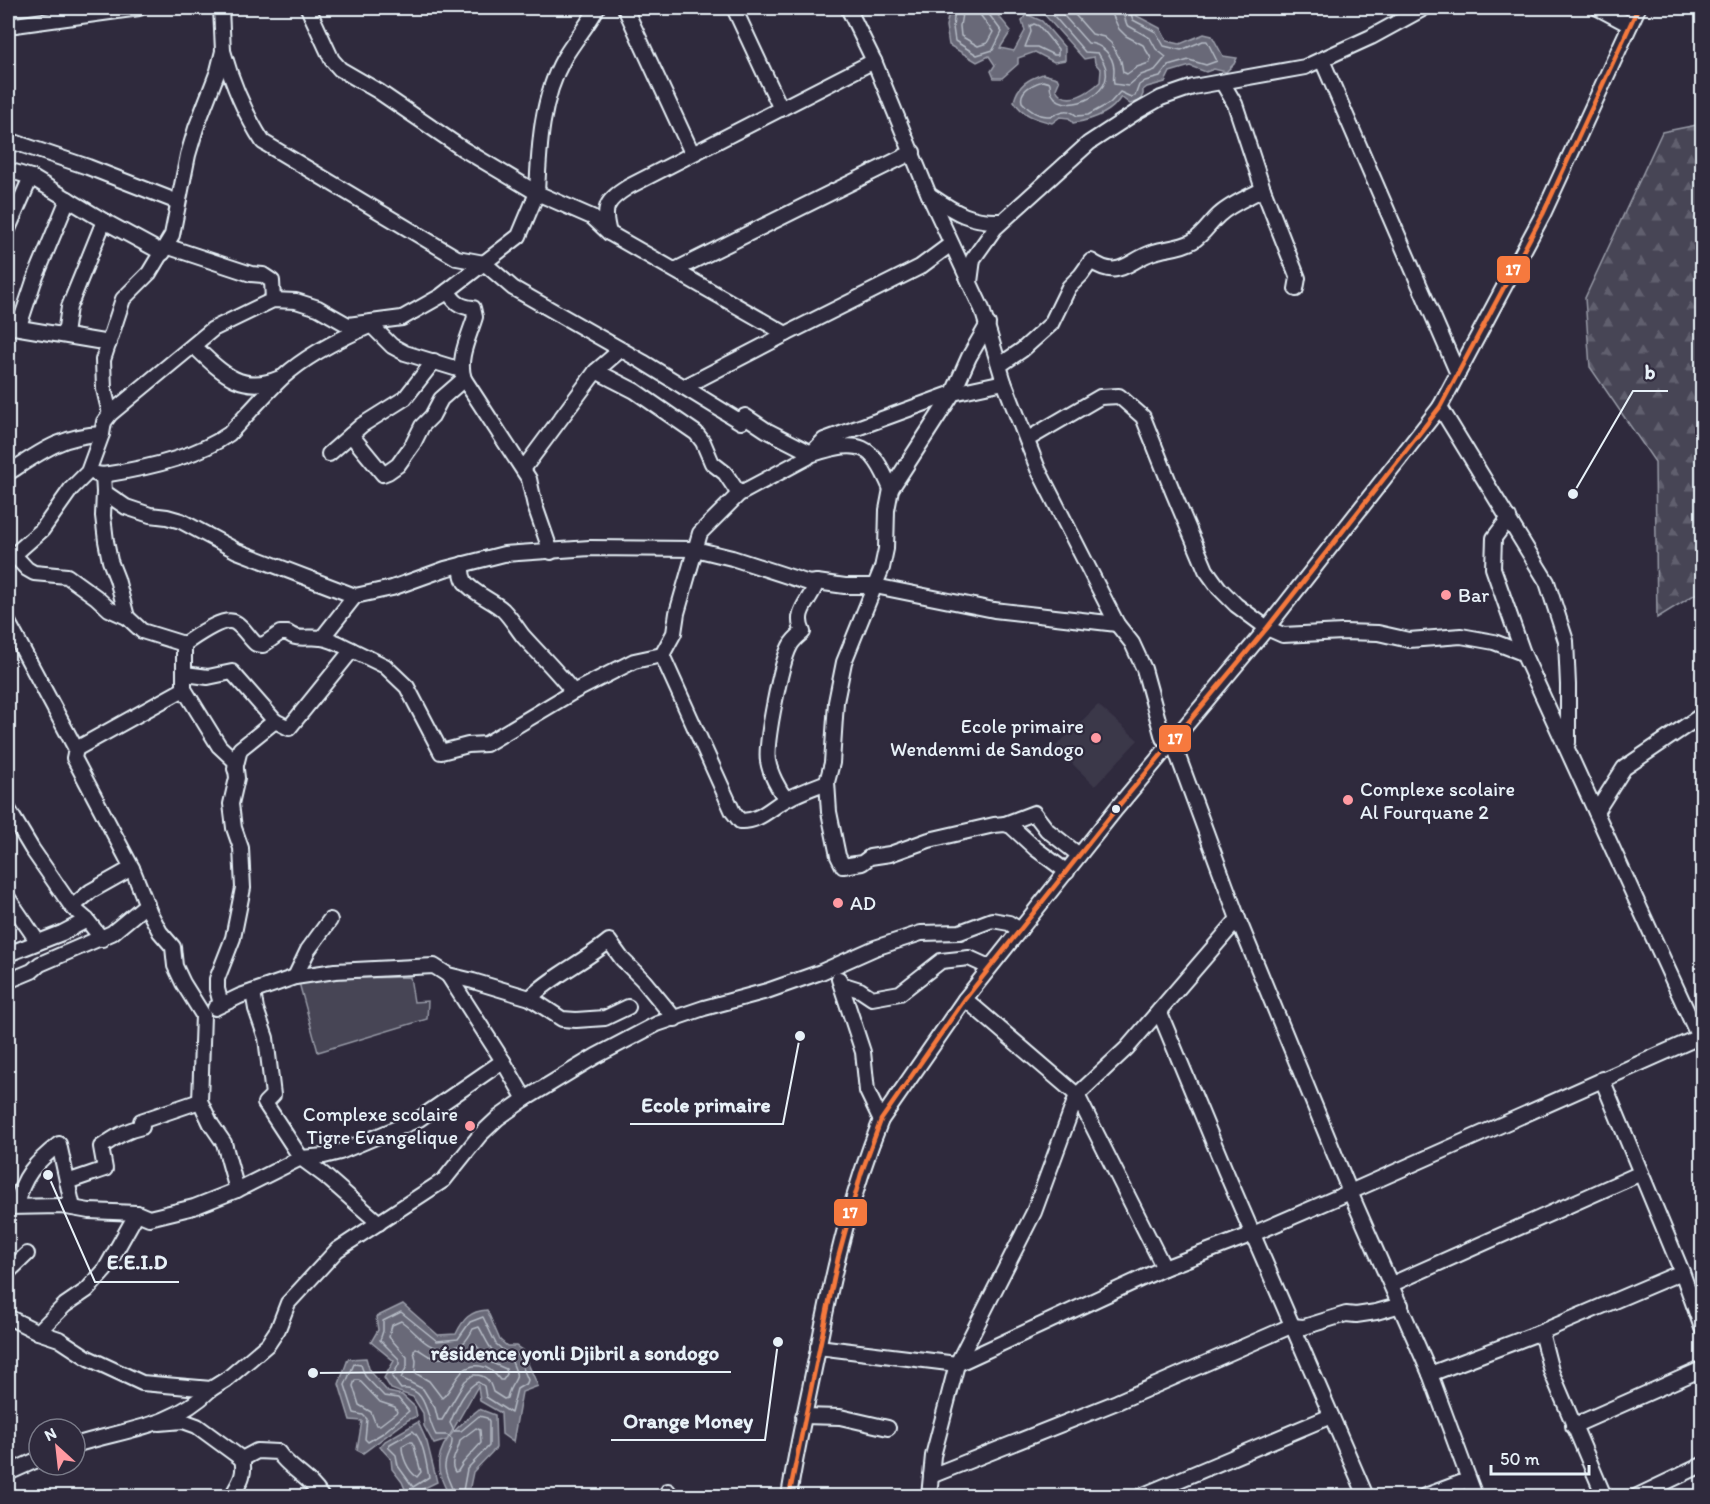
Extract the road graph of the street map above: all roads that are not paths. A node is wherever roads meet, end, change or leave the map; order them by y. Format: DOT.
graph roads {
  1 [pos="139,8"];
  2 [pos="221,8"];
  3 [pos="308,8"];
  4 [pos="597,8"];
  5 [pos="625,8"];
  6 [pos="734,8"];
  7 [pos="848,8"];
  8 [pos="1424,8"];
  9 [pos="1598,8"];
  10 [pos="1638,8"];
  11 [pos="78,11"];
  12 [pos="1630,25"];
  13 [pos="8,26"];
  14 [pos="223,51"];
  15 [pos="1322,60"];
  16 [pos="874,61"];
  17 [pos="1222,82"];
  18 [pos="781,109"];
  19 [pos="8,140"];
  20 [pos="913,152"];
  21 [pos="692,153"];
  22 [pos="8,170"];
  23 [pos="31,177"];
  24 [pos="1263,189"];
  25 [pos="537,193"];
  26 [pos="929,195"];
  27 [pos="68,199"];
  28 [pos="178,202"];
  29 [pos="104,221"];
  30 [pos="1001,221"];
  31 [pos="8,229"];
  32 [pos="609,233"];
  33 [pos="951,244"];
  34 [pos="165,249"];
  35 [pos="484,263"];
  36 [pos="675,270"];
  37 [pos="970,282"];
  38 [pos="1296,289"];
  39 [pos="448,291"];
  40 [pos="273,300"];
  41 [pos="374,324"];
  42 [pos="988,324"];
  43 [pos="13,326"];
  44 [pos="64,334"];
  45 [pos="786,334"];
  46 [pos="109,343"];
  47 [pos="194,346"];
  48 [pos="619,349"];
  49 [pos="434,361"];
  50 [pos="1000,365"];
  51 [pos="596,371"];
  52 [pos="1458,374"];
  53 [pos="463,375"];
  54 [pos="284,377"];
  55 [pos="1004,382"];
  56 [pos="684,387"];
  57 [pos="953,393"];
  58 [pos="1440,408"];
  59 [pos="110,414"];
  60 [pos="102,434"];
  61 [pos="351,435"];
  62 [pos="1028,439"];
  63 [pos="329,454"];
  64 [pos="813,454"];
  65 [pos="524,468"];
  66 [pos="88,472"];
  67 [pos="8,473"];
  68 [pos="103,476"];
  69 [pos="891,489"];
  70 [pos="104,492"];
  71 [pos="739,494"];
  72 [pos="1509,518"];
  73 [pos="695,549"];
  74 [pos="550,552"];
  75 [pos="11,558"];
  76 [pos="463,564"];
  77 [pos="817,582"];
  78 [pos="875,586"];
  79 [pos="355,596"];
  80 [pos="127,617"];
  81 [pos="8,622"];
  82 [pos="1117,624"];
  83 [pos="1267,628"];
  84 [pos="322,638"];
  85 [pos="184,644"];
  86 [pos="352,651"];
  87 [pos="1523,653"];
  88 [pos="662,655"];
  89 [pos="185,674"];
  90 [pos="184,688"];
  91 [pos="573,692"];
  92 [pos="1702,715"];
  93 [pos="275,721"];
  94 [pos="1172,740"];
  95 [pos="76,749"];
  96 [pos="1569,751"];
  97 [pos="235,769"];
  98 [pos="827,782"];
  99 [pos="786,799"];
  100 [pos="1596,812"];
  101 [pos="10,819"];
  102 [pos="1005,824"];
  103 [pos="1079,855"];
  104 [pos="132,868"];
  105 [pos="1067,872"];
  106 [pos="8,898"];
  107 [pos="147,904"];
  108 [pos="72,908"];
  109 [pos="1238,919"];
  110 [pos="87,920"];
  111 [pos="330,920"];
  112 [pos="1020,930"];
  113 [pos="102,939"];
  114 [pos="38,942"];
  115 [pos="8,954"];
  116 [pos="834,966"];
  117 [pos="989,968"];
  118 [pos="448,975"];
  119 [pos="295,977"];
  120 [pos="8,981"];
  121 [pos="841,984"];
  122 [pos="253,992"];
  123 [pos="530,998"];
  124 [pos="965,999"];
  125 [pos="221,1004"];
  126 [pos="628,1007"];
  127 [pos="1159,1011"];
  128 [pos="203,1016"];
  129 [pos="675,1019"];
  130 [pos="1701,1041"];
  131 [pos="502,1061"];
  132 [pos="1602,1079"];
  133 [pos="1077,1095"];
  134 [pos="525,1099"];
  135 [pos="200,1101"];
  136 [pos="881,1120"];
  137 [pos="301,1158"];
  138 [pos="1641,1173"];
  139 [pos="67,1182"];
  140 [pos="237,1190"];
  141 [pos="1350,1192"];
  142 [pos="12,1206"];
  143 [pos="73,1208"];
  144 [pos="138,1213"];
  145 [pos="379,1223"];
  146 [pos="1253,1234"];
  147 [pos="27,1254"];
  148 [pos="1164,1268"];
  149 [pos="8,1272"];
  150 [pos="1682,1272"];
  151 [pos="1392,1284"];
  152 [pos="1401,1305"];
  153 [pos="8,1317"];
  154 [pos="1291,1326"];
  155 [pos="1702,1328"];
  156 [pos="38,1332"];
  157 [pos="1541,1332"];
  158 [pos="818,1347"];
  159 [pos="957,1364"];
  160 [pos="1702,1369"];
  161 [pos="1430,1374"];
  162 [pos="211,1389"];
  163 [pos="803,1416"];
  164 [pos="1331,1416"];
  165 [pos="159,1423"];
  166 [pos="1573,1426"];
  167 [pos="888,1428"];
  168 [pos="87,1442"];
  169 [pos="242,1459"];
  170 [pos="27,1464"];
  171 [pos="1702,1466"];
  172 [pos="8,1473"];
  173 [pos="931,1476"];
  174 [pos="1468,1480"];
  175 [pos="232,1497"];
  176 [pos="321,1497"];
  177 [pos="789,1497"];
  178 [pos="929,1497"];
  179 [pos="1141,1497"];
  180 [pos="1366,1497"];
  181 [pos="1425,1497"];
  182 [pos="1475,1497"];
  183 [pos="1604,1497"];
  184 [pos="1637,1497"];
  1 -- 11 [label="street"];
  2 -- 14 [label="street"];
  3 -- 25 [label="street"];
  4 -- 25 [label="street"];
  5 -- 21 [label="street"];
  6 -- 18 [label="street"];
  7 -- 16 [label="street"];
  8 -- 15 [label="street"];
  9 -- 12 [label="street"];
  10 -- 12 [label="street"];
  11 -- 13 [label="street"];
  12 -- 52 [label="street"];
  14 -- 28 [label="street"];
  14 -- 35 [label="street"];
  15 -- 17 [label="street"];
  15 -- 52 [label="street"];
  16 -- 18 [label="street"];
  16 -- 20 [label="street"];
  17 -- 24 [label="street"];
  17 -- 30 [label="street"];
  18 -- 21 [label="street"];
  19 -- 28 [label="street"];
  20 -- 26 [label="street"];
  20 -- 36 [label="street"];
  21 -- 32 [label="street"];
  22 -- 23 [label="street"];
  23 -- 27 [label="street"];
  23 -- 31 [label="street"];
  24 -- 38 [label="street"];
  24 -- 50 [label="street"];
  25 -- 32 [label="street"];
  25 -- 35 [label="street"];
  26 -- 30 [label="street"];
  26 -- 33 [label="street"];
  27 -- 29 [label="street"];
  27 -- 43 [label="street"];
  28 -- 34 [label="street"];
  29 -- 34 [label="street"];
  29 -- 44 [label="street"];
  30 -- 37 [label="street"];
  32 -- 36 [label="street"];
  33 -- 37 [label="street"];
  33 -- 45 [label="street"];
  34 -- 40 [label="street"];
  34 -- 46 [label="street"];
  35 -- 39 [label="street"];
  35 -- 48 [label="street"];
  36 -- 45 [label="street"];
  37 -- 42 [label="street"];
  39 -- 41 [label="street"];
  39 -- 53 [label="street"];
  40 -- 41 [label="street"];
  40 -- 47 [label="street"];
  41 -- 49 [label="street"];
  41 -- 54 [label="street"];
  42 -- 50 [label="street"];
  42 -- 57 [label="street"];
  43 -- 44 [label="street"];
  44 -- 46 [label="street"];
  45 -- 56 [label="street"];
  46 -- 59 [label="street"];
  47 -- 54 [label="street"];
  47 -- 59 [label="street"];
  48 -- 51 [label="street"];
  48 -- 56 [label="street"];
  49 -- 53 [label="street"];
  49 -- 61 [label="street"];
  50 -- 55 [label="street"];
  51 -- 65 [label="street"];
  51 -- 71 [label="street"];
  52 -- 58 [label="street"];
  53 -- 61 [label="street"];
  53 -- 65 [label="street"];
  54 -- 68 [label="street"];
  55 -- 57 [label="street"];
  55 -- 62 [label="street"];
  56 -- 64 [label="street"];
  57 -- 64 [label="street"];
  57 -- 69 [label="street"];
  58 -- 72 [label="street"];
  58 -- 83 [label="street"];
  59 -- 60 [label="street"];
  60 -- 66 [label="street"];
  60 -- 67 [label="street"];
  61 -- 63 [label="street"];
  62 -- 82 [label="street"];
  62 -- 83 [label="street"];
  64 -- 69 [label="street"];
  64 -- 71 [label="street"];
  65 -- 74 [label="street"];
  66 -- 68 [label="street"];
  66 -- 75 [label="street"];
  68 -- 70 [label="street"];
  69 -- 78 [label="street"];
  70 -- 79 [label="street"];
  70 -- 80 [label="street"];
  71 -- 73 [label="street"];
  72 -- 87 [label="street"];
  72 -- 96 [label="street"];
  73 -- 74 [label="street"];
  73 -- 77 [label="street"];
  73 -- 88 [label="street"];
  74 -- 76 [label="street"];
  75 -- 80 [label="street"];
  76 -- 79 [label="street"];
  76 -- 91 [label="street"];
  77 -- 78 [label="street"];
  77 -- 99 [label="street"];
  78 -- 82 [label="street"];
  78 -- 98 [label="street"];
  79 -- 84 [label="street"];
  80 -- 85 [label="street"];
  81 -- 95 [label="street"];
  82 -- 94 [label="street"];
  83 -- 87 [label="street"];
  83 -- 94 [label="street"];
  84 -- 85 [label="street"];
  84 -- 86 [label="street"];
  85 -- 89 [label="street"];
  86 -- 91 [label="street"];
  86 -- 93 [label="street"];
  87 -- 96 [label="street"];
  88 -- 91 [label="street"];
  88 -- 99 [label="street"];
  89 -- 90 [label="street"];
  89 -- 93 [label="street"];
  90 -- 95 [label="street"];
  90 -- 97 [label="street"];
  92 -- 100 [label="street"];
  93 -- 97 [label="street"];
  94 -- 103 [label="street"];
  94 -- 109 [label="street"];
  95 -- 104 [label="street"];
  96 -- 100 [label="street"];
  97 -- 125 [label="street"];
  98 -- 99 [label="street"];
  98 -- 102 [label="street"];
  100 -- 130 [label="street"];
  101 -- 108 [label="street"];
  102 -- 103 [label="street"];
  102 -- 105 [label="street"];
  103 -- 105 [label="street"];
  104 -- 107 [label="street"];
  104 -- 108 [label="street"];
  105 -- 112 [label="street"];
  106 -- 114 [label="street"];
  107 -- 113 [label="street"];
  107 -- 128 [label="street"];
  108 -- 110 [label="street"];
  109 -- 127 [label="street"];
  109 -- 141 [label="street"];
  110 -- 113 [label="street"];
  110 -- 114 [label="street"];
  111 -- 119 [label="street"];
  112 -- 116 [label="street"];
  112 -- 117 [label="street"];
  113 -- 120 [label="street"];
  114 -- 115 [label="street"];
  116 -- 121 [label="street"];
  116 -- 129 [label="street"];
  117 -- 121 [label="street"];
  117 -- 124 [label="street"];
  118 -- 119 [label="street"];
  118 -- 123 [label="street"];
  118 -- 131 [label="street"];
  119 -- 122 [label="street"];
  121 -- 136 [label="street"];
  122 -- 125 [label="street"];
  122 -- 137 [label="street"];
  123 -- 126 [label="street"];
  123 -- 129 [label="street"];
  124 -- 133 [label="street"];
  124 -- 136 [label="street"];
  125 -- 128 [label="street"];
  127 -- 133 [label="street"];
  127 -- 146 [label="street"];
  128 -- 135 [label="street"];
  129 -- 134 [label="street"];
  130 -- 132 [label="street"];
  131 -- 134 [label="street"];
  131 -- 137 [label="street"];
  132 -- 138 [label="street"];
  132 -- 141 [label="street"];
  133 -- 148 [label="street"];
  133 -- 159 [label="street"];
  134 -- 145 [label="street"];
  135 -- 139 [label="street"];
  135 -- 140 [label="street"];
  136 -- 158 [label="street"];
  137 -- 140 [label="street"];
  137 -- 145 [label="street"];
  138 -- 150 [label="street"];
  138 -- 151 [label="street"];
  139 -- 142 [label="street"];
  139 -- 143 [label="street"];
  140 -- 144 [label="street"];
  141 -- 146 [label="street"];
  141 -- 151 [label="street"];
  142 -- 143 [label="street"];
  143 -- 144 [label="street"];
  144 -- 156 [label="street"];
  145 -- 162 [label="street"];
  146 -- 148 [label="street"];
  146 -- 154 [label="street"];
  147 -- 149 [label="street"];
  148 -- 159 [label="street"];
  150 -- 155 [label="street"];
  150 -- 157 [label="street"];
  151 -- 152 [label="street"];
  152 -- 154 [label="street"];
  152 -- 161 [label="street"];
  153 -- 156 [label="street"];
  154 -- 164 [label="street"];
  154 -- 173 [label="street"];
  156 -- 162 [label="street"];
  157 -- 161 [label="street"];
  157 -- 166 [label="street"];
  158 -- 159 [label="street"];
  158 -- 163 [label="street"];
  159 -- 173 [label="street"];
  160 -- 166 [label="street"];
  161 -- 174 [label="street"];
  162 -- 165 [label="street"];
  163 -- 167 [label="street"];
  163 -- 177 [label="street"];
  164 -- 179 [label="street"];
  164 -- 180 [label="street"];
  165 -- 168 [label="street"];
  165 -- 169 [label="street"];
  166 -- 183 [label="street"];
  169 -- 175 [label="street"];
  169 -- 176 [label="street"];
  170 -- 172 [label="street"];
  171 -- 184 [label="street"];
  173 -- 178 [label="street"];
  174 -- 181 [label="street"];
  174 -- 182 [label="street"];
}
